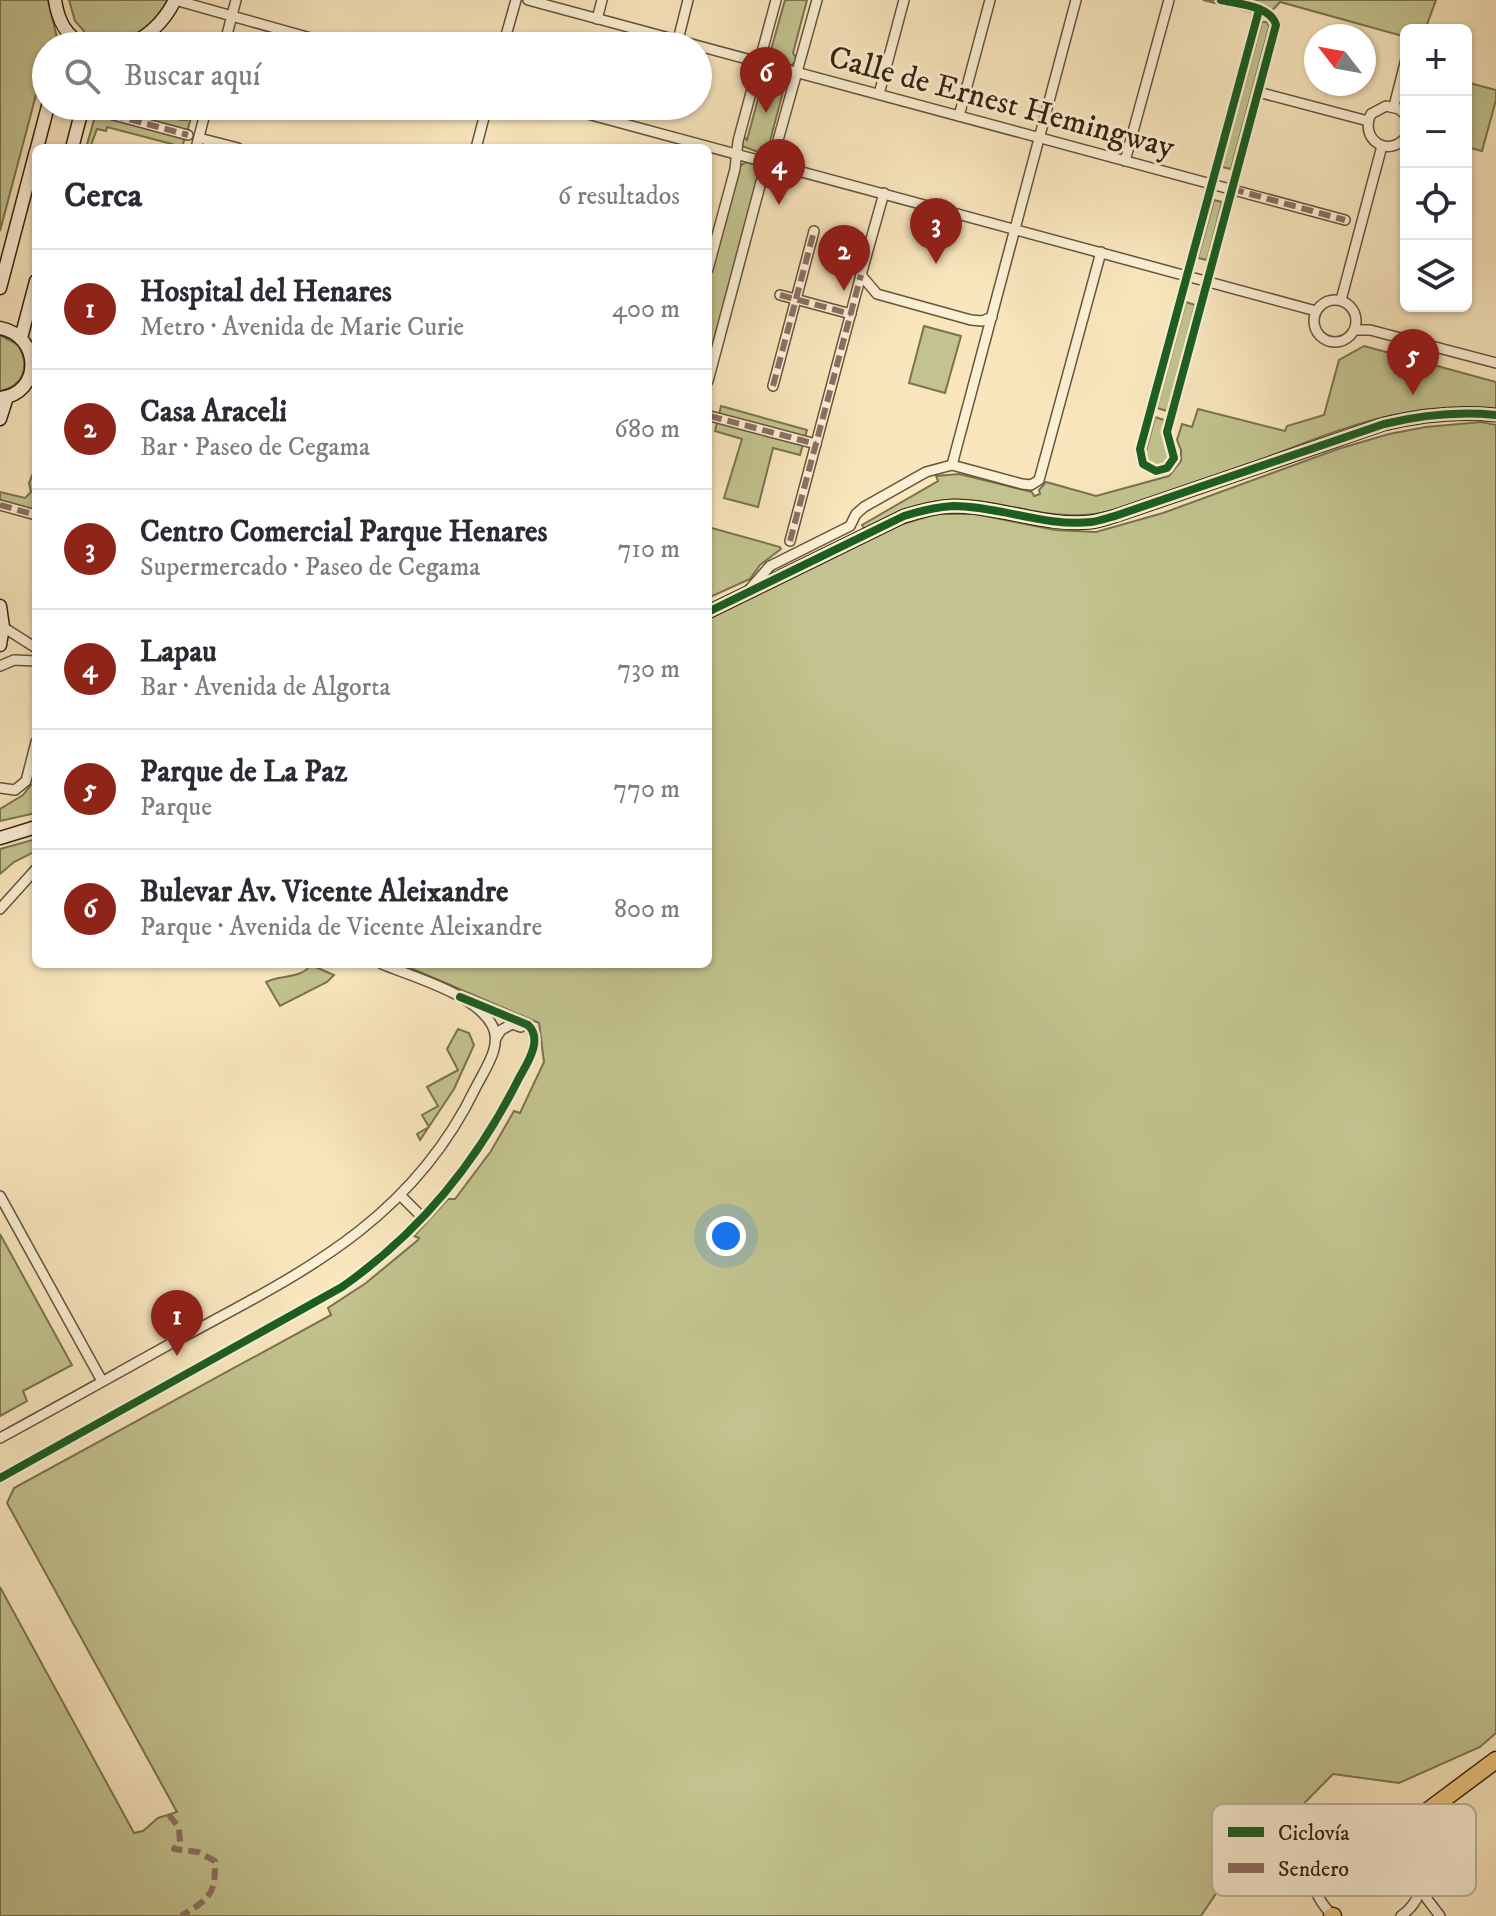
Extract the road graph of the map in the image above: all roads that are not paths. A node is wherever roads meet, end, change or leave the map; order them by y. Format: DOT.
graph roads {
  1 [pos="55,0"];
  2 [pos="175,0"];
  3 [pos="236,0"];
  4 [pos="516,0"];
  5 [pos="528,0"];
  6 [pos="602,0"];
  7 [pos="688,0"];
  8 [pos="776,0"];
  9 [pos="817,0"];
  10 [pos="904,0"];
  11 [pos="990,0"];
  12 [pos="1076,0"];
  13 [pos="1169,0"];
  14 [pos="1221,0"];
  15 [pos="1259,10"];
  16 [pos="232,16"];
  17 [pos="597,19"];
  18 [pos="66,31"];
  19 [pos="152,32"];
  20 [pos="228,32"];
  21 [pos="289,32"];
  22 [pos="507,32"];
  23 [pos="647,32"];
  24 [pos="680,32"];
  25 [pos="712,49"];
  26 [pos="759,62"];
  27 [pos="797,73"];
  28 [pos="1400,82"];
  29 [pos="1258,92"];
  30 [pos="879,94"];
  31 [pos="1394,106"];
  32 [pos="1400,110"];
  33 [pos="959,116"];
  34 [pos="44,120"];
  35 [pos="84,120"];
  36 [pos="128,120"];
  37 [pos="202,120"];
  38 [pos="483,120"];
  39 [pos="611,120"];
  40 [pos="1368,121"];
  41 [pos="1040,138"];
  42 [pos="194,140"];
  43 [pos="1400,142"];
  44 [pos="38,144"];
  45 [pos="74,144"];
  46 [pos="216,144"];
  47 [pos="477,144"];
  48 [pos="703,144"];
  49 [pos="712,146"];
  50 [pos="1382,146"];
  51 [pos="737,153"];
  52 [pos="1125,161"];
  53 [pos="771,162"];
  54 [pos="32,165"];
  55 [pos="1212,184"];
  56 [pos="1232,189"];
  57 [pos="884,193"];
  58 [pos="1345,220"];
  59 [pos="1015,228"];
  60 [pos="814,231"];
  61 [pos="1101,252"];
  62 [pos="712,253"];
  63 [pos="861,275"];
  64 [pos="1187,275"];
  65 [pos="1207,280"];
  66 [pos="0,288"];
  67 [pos="780,295"];
  68 [pos="32,296"];
  69 [pos="796,299"];
  70 [pos="1341,300"];
  71 [pos="1316,311"];
  72 [pos="851,314"];
  73 [pos="992,317"];
  74 [pos="1356,325"];
  75 [pos="0,328"];
  76 [pos="21,338"];
  77 [pos="32,357"];
  78 [pos="1495,361"];
  79 [pos="712,366"];
  80 [pos="31,383"];
  81 [pos="773,386"];
  82 [pos="4,398"];
  83 [pos="1493,414"];
  84 [pos="712,417"];
  85 [pos="0,419"];
  86 [pos="816,444"];
  87 [pos="952,465"];
  88 [pos="0,505"];
  89 [pos="32,514"];
  90 [pos="790,541"];
  91 [pos="740,597"];
  92 [pos="0,606"];
  93 [pos="712,610"];
  94 [pos="3,627"];
  95 [pos="0,645"];
  96 [pos="32,645"];
  97 [pos="32,661"];
  98 [pos="0,666"];
  99 [pos="32,758"];
  100 [pos="5,789"];
  101 [pos="32,828"];
  102 [pos="0,838"];
  103 [pos="32,873"];
  104 [pos="0,909"];
  105 [pos="391,968"];
  106 [pos="463,999"];
  107 [pos="496,1038"];
  108 [pos="534,1040"];
  109 [pos="0,1196"];
  110 [pos="401,1196"];
  111 [pos="423,1218"];
  112 [pos="102,1381"];
  113 [pos="0,1438"];
  114 [pos="0,1478"];
  115 [pos="1496,1760"];
  116 [pos="1437,1804"];
  117 [pos="1317,1896"];
  118 [pos="1418,1896"];
  119 [pos="1428,1896"];
  120 [pos="1438,1914"];
  121 [pos="1333,1916"];
  122 [pos="1401,1916"];
  1 -- 18 [label="street"];
  2 -- 16 [label="street"];
  2 -- 19 [label="street"];
  3 -- 16 [label="street"];
  4 -- 22 [label="street"];
  5 -- 17 [label="street, Calle de Ernest Hemingway"];
  6 -- 17 [label="street"];
  7 -- 24 [label="street"];
  8 -- 26 [label="street"];
  9 -- 27 [label="street"];
  10 -- 30 [label="street"];
  11 -- 33 [label="street"];
  12 -- 41 [label="street"];
  13 -- 52 [label="street"];
  14 -- 15 [label="street"];
  15 -- 29 [label="street"];
  15 -- 55 [label="street"];
  16 -- 20 [label="street"];
  16 -- 21 [label="street"];
  17 -- 23 [label="street, Calle de Ernest Hemingway"];
  25 -- 26 [label="street, Calle de Ernest Hemingway"];
  26 -- 27 [label="street, Calle de Ernest Hemingway"];
  26 -- 51 [label="street"];
  27 -- 30 [label="street, Calle de Ernest Hemingway"];
  27 -- 53 [label="street"];
  28 -- 31 [label="street"];
  29 -- 40 [label="street"];
  29 -- 56 [label="street"];
  30 -- 33 [label="street, Calle de Ernest Hemingway"];
  31 -- 32 [label="street"];
  31 -- 40 [label="street"];
  33 -- 41 [label="street, Calle de Ernest Hemingway"];
  34 -- 44 [label="street"];
  35 -- 45 [label="street"];
  36 -- 42 [label="street"];
  37 -- 42 [label="street"];
  38 -- 47 [label="street"];
  39 -- 48 [label="street"];
  40 -- 50 [label="street"];
  41 -- 52 [label="street, Calle de Ernest Hemingway"];
  41 -- 59 [label="street"];
  42 -- 46 [label="street"];
  43 -- 50 [label="street"];
  49 -- 51 [label="street"];
  50 -- 70 [label="street"];
  51 -- 53 [label="street"];
  51 -- 62 [label="street"];
  52 -- 55 [label="street, Calle de Ernest Hemingway"];
  53 -- 57 [label="street"];
  53 -- 79 [label="street"];
  54 -- 66 [label="street"];
  55 -- 56 [label="street, Calle de Ernest Hemingway"];
  55 -- 64 [label="street"];
  56 -- 58 [label="street, Calle de Ernest Hemingway"];
  56 -- 65 [label="street"];
  57 -- 59 [label="street"];
  57 -- 63 [label="street"];
  59 -- 61 [label="street"];
  59 -- 73 [label="street"];
  60 -- 69 [label="street"];
  61 -- 64 [label="street"];
  61 -- 87 [label="street"];
  63 -- 72 [label="street"];
  63 -- 73 [label="street"];
  64 -- 65 [label="street"];
  64 -- 65 [label="street"];
  65 -- 71 [label="street"];
  67 -- 69 [label="street"];
  68 -- 76 [label="street"];
  69 -- 72 [label="street"];
  69 -- 81 [label="street"];
  70 -- 71 [label="street"];
  70 -- 74 [label="street"];
  71 -- 74 [label="street"];
  72 -- 86 [label="street"];
  73 -- 87 [label="street"];
  74 -- 78 [label="street"];
  75 -- 76 [label="street"];
  76 -- 77 [label="street"];
  80 -- 82 [label="street"];
  82 -- 85 [label="street"];
  83 -- 91 [label="street"];
  84 -- 86 [label="street"];
  86 -- 90 [label="street"];
  87 -- 91 [label="street"];
  88 -- 89 [label="street"];
  91 -- 93 [label="street"];
  92 -- 94 [label="street"];
  94 -- 95 [label="street"];
  94 -- 96 [label="street"];
  97 -- 98 [label="street"];
  99 -- 100 [label="street"];
  101 -- 102 [label="street"];
  103 -- 104 [label="street"];
  105 -- 106 [label="street"];
  106 -- 107 [label="street"];
  106 -- 108 [label="street"];
  107 -- 108 [label="street"];
  107 -- 110 [label="street"];
  108 -- 111 [label="street"];
  109 -- 112 [label="street"];
  110 -- 111 [label="street"];
  110 -- 112 [label="street"];
  111 -- 114 [label="street"];
  112 -- 113 [label="street"];
  115 -- 116 [label="highway"];
  117 -- 121 [label="street"];
  118 -- 122 [label="street"];
  119 -- 120 [label="street"];
}
